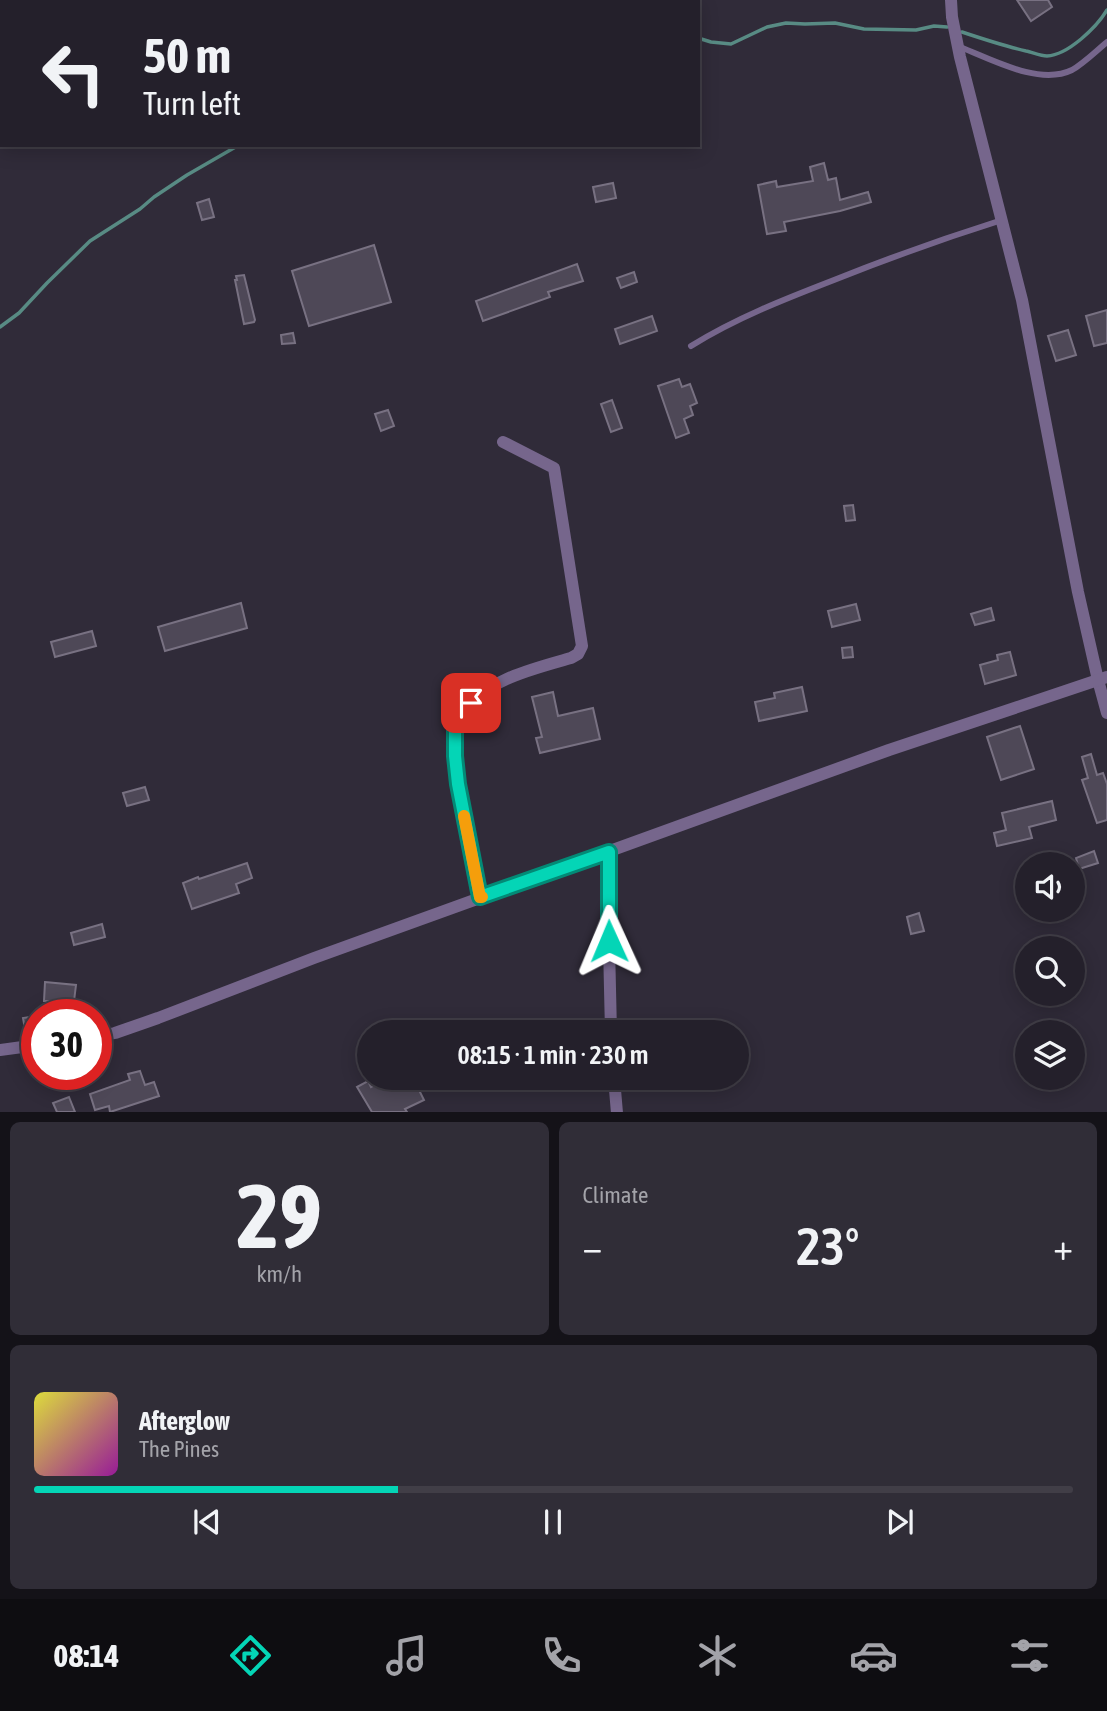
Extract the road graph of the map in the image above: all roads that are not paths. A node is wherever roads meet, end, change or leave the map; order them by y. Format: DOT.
graph roads {
  1 [pos="951,0"];
  2 [pos="1107,42"];
  3 [pos="958,46"];
  4 [pos="1002,220"];
  5 [pos="691,346"];
  6 [pos="503,442"];
  7 [pos="1102,679"];
  8 [pos="1107,713"];
  9 [pos="609,852"];
  10 [pos="480,897"];
  11 [pos="611,1020"];
  12 [pos="112,1034"];
  13 [pos="21,1047"];
  14 [pos="0,1050"];
  15 [pos="615,1090"];
  16 [pos="617,1112"];
  1 -- 3 [label="street"];
  2 -- 3 [label="lane"];
  3 -- 4 [label="street"];
  4 -- 5 [label="lane"];
  4 -- 7 [label="street"];
  6 -- 10 [label="street"];
  7 -- 8 [label="street"];
  7 -- 9 [label="street"];
  9 -- 10 [label="street"];
  9 -- 11 [label="street"];
  10 -- 12 [label="street"];
  13 -- 14 [label="street"];
  15 -- 16 [label="street"];
}
